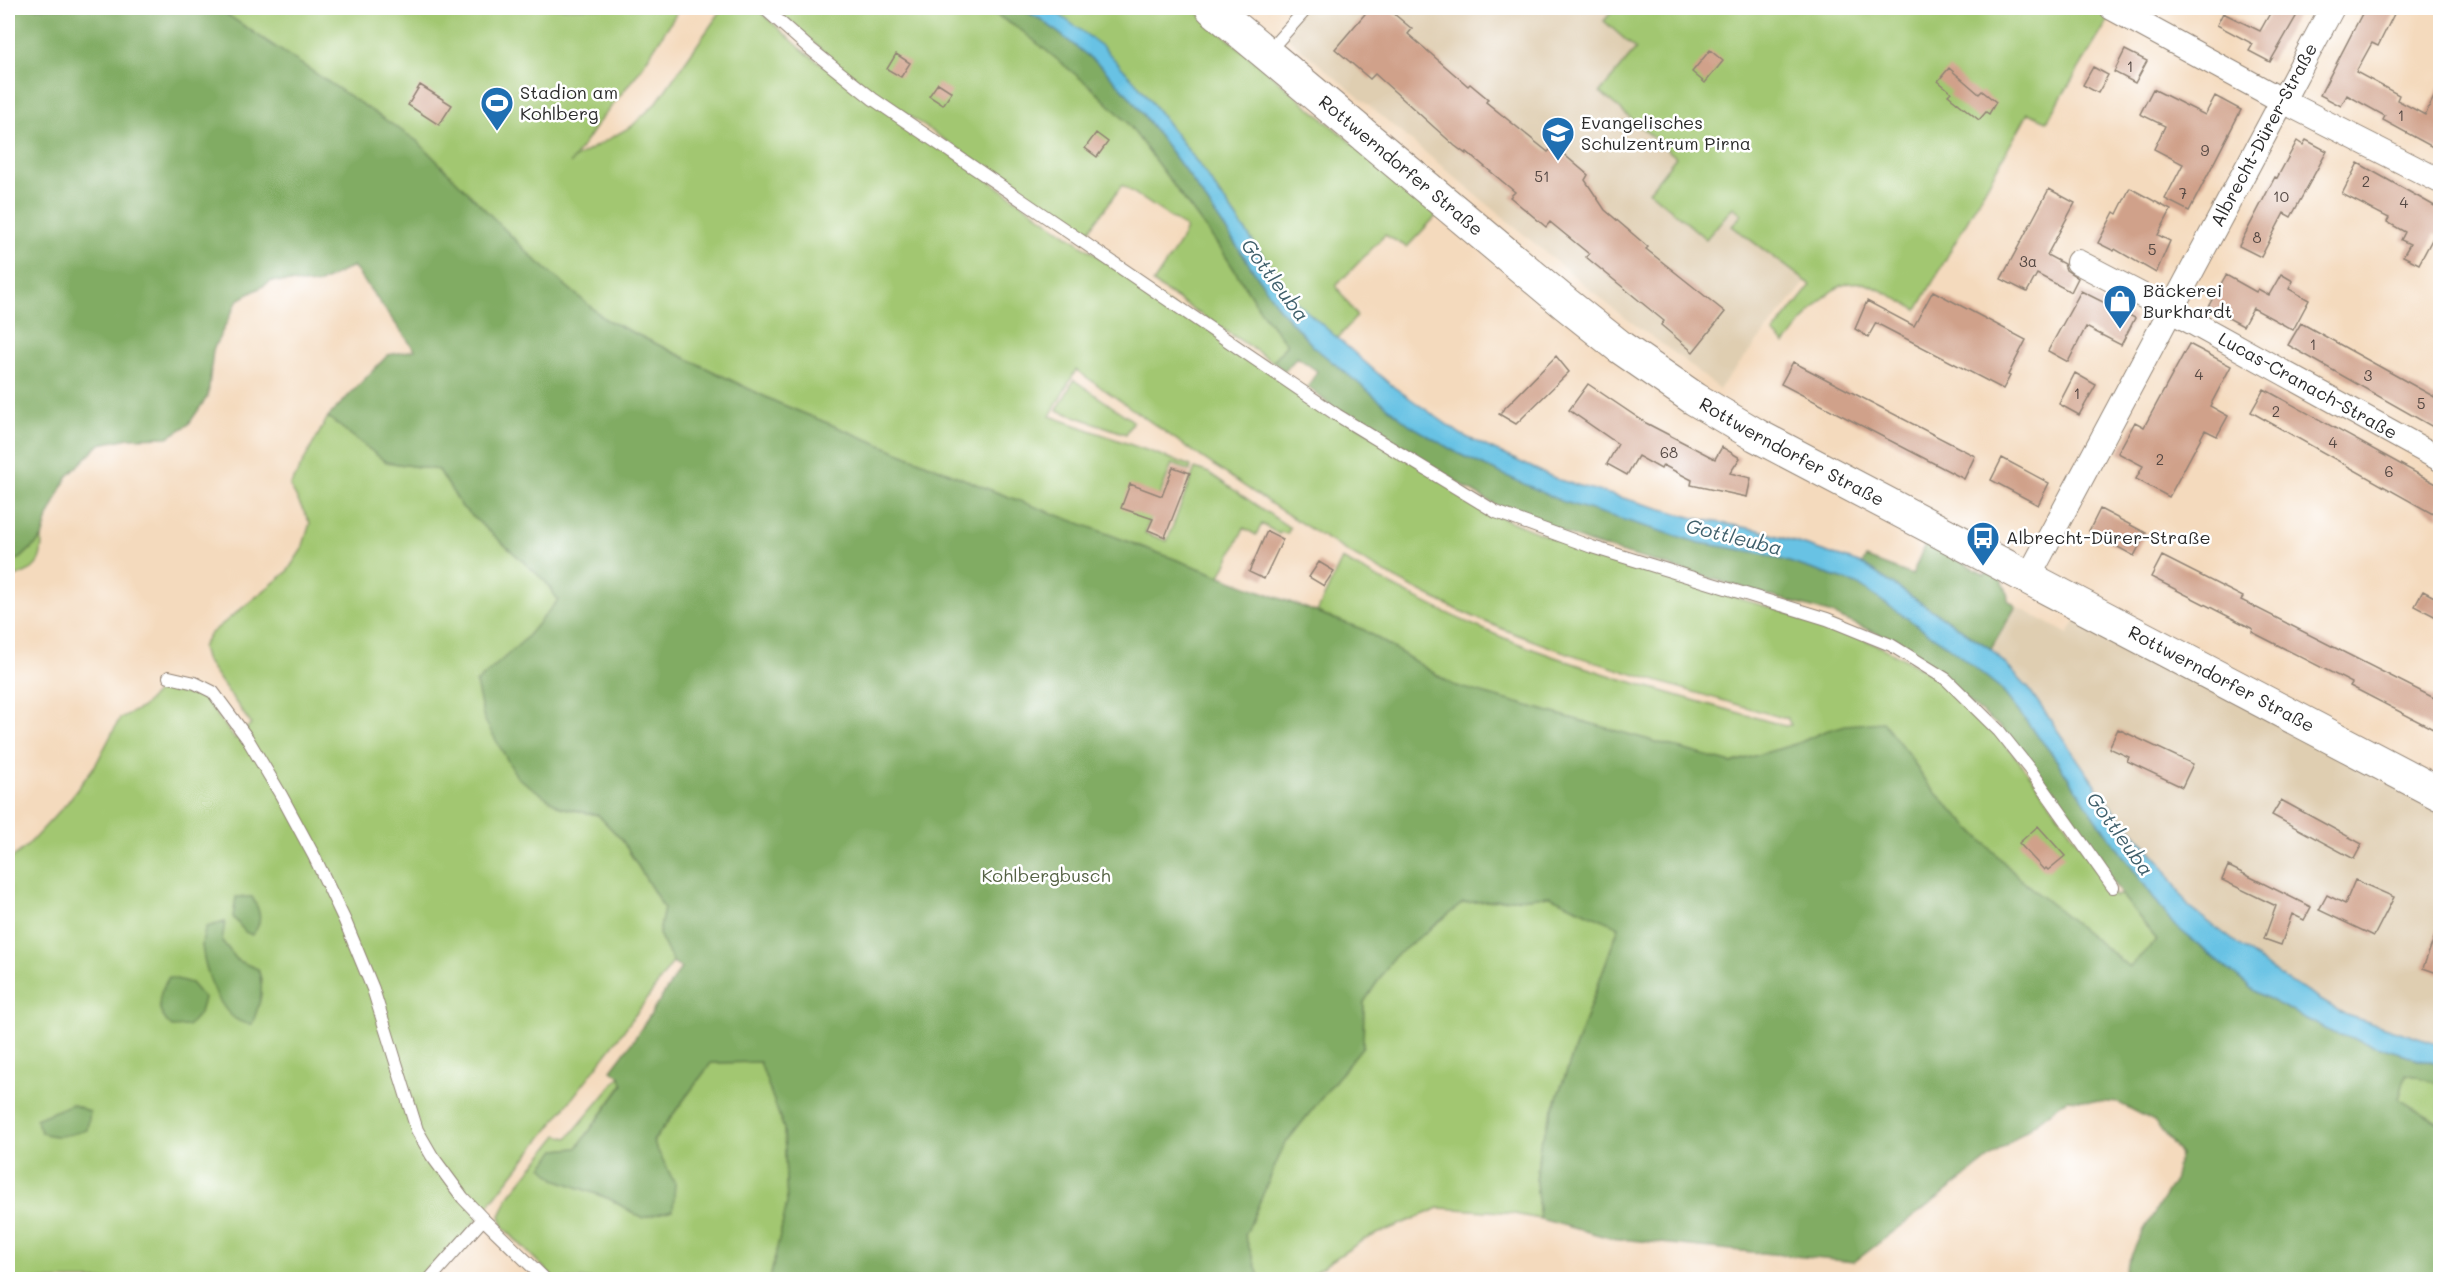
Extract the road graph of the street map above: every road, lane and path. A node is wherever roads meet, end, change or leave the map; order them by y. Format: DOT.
graph roads {
  1 [pos="764,8"];
  2 [pos="1212,8"];
  3 [pos="1307,8"];
  4 [pos="2112,8"];
  5 [pos="2332,8"];
  6 [pos="1267,54"];
  7 [pos="2283,101"];
  8 [pos="2440,181"];
  9 [pos="2078,262"];
  10 [pos="2170,310"];
  11 [pos="2440,459"];
  12 [pos="2028,578"];
  13 [pos="170,677"];
  14 [pos="2440,794"];
  15 [pos="2113,887"];
  16 [pos="483,1219"];
  17 [pos="429,1280"];
  18 [pos="546,1280"];
  1 -- 15 [label="lane"];
  2 -- 6 [label="main road, Rottwerndorfer Straße"];
  3 -- 6 [label="lane"];
  4 -- 7 [label="street"];
  5 -- 7 [label="street, Albrecht-Dürer-Straße"];
  6 -- 12 [label="main road, Rottwerndorfer Straße"];
  7 -- 8 [label="street"];
  7 -- 10 [label="street, Albrecht-Dürer-Straße"];
  9 -- 10 [label="street, Lucas-Cranach-Straße"];
  10 -- 11 [label="street, Lucas-Cranach-Straße"];
  10 -- 12 [label="street, Albrecht-Dürer-Straße"];
  12 -- 14 [label="main road, Rottwerndorfer Straße"];
  13 -- 16 [label="lane"];
  16 -- 17 [label="lane"];
  16 -- 18 [label="lane"];
}
